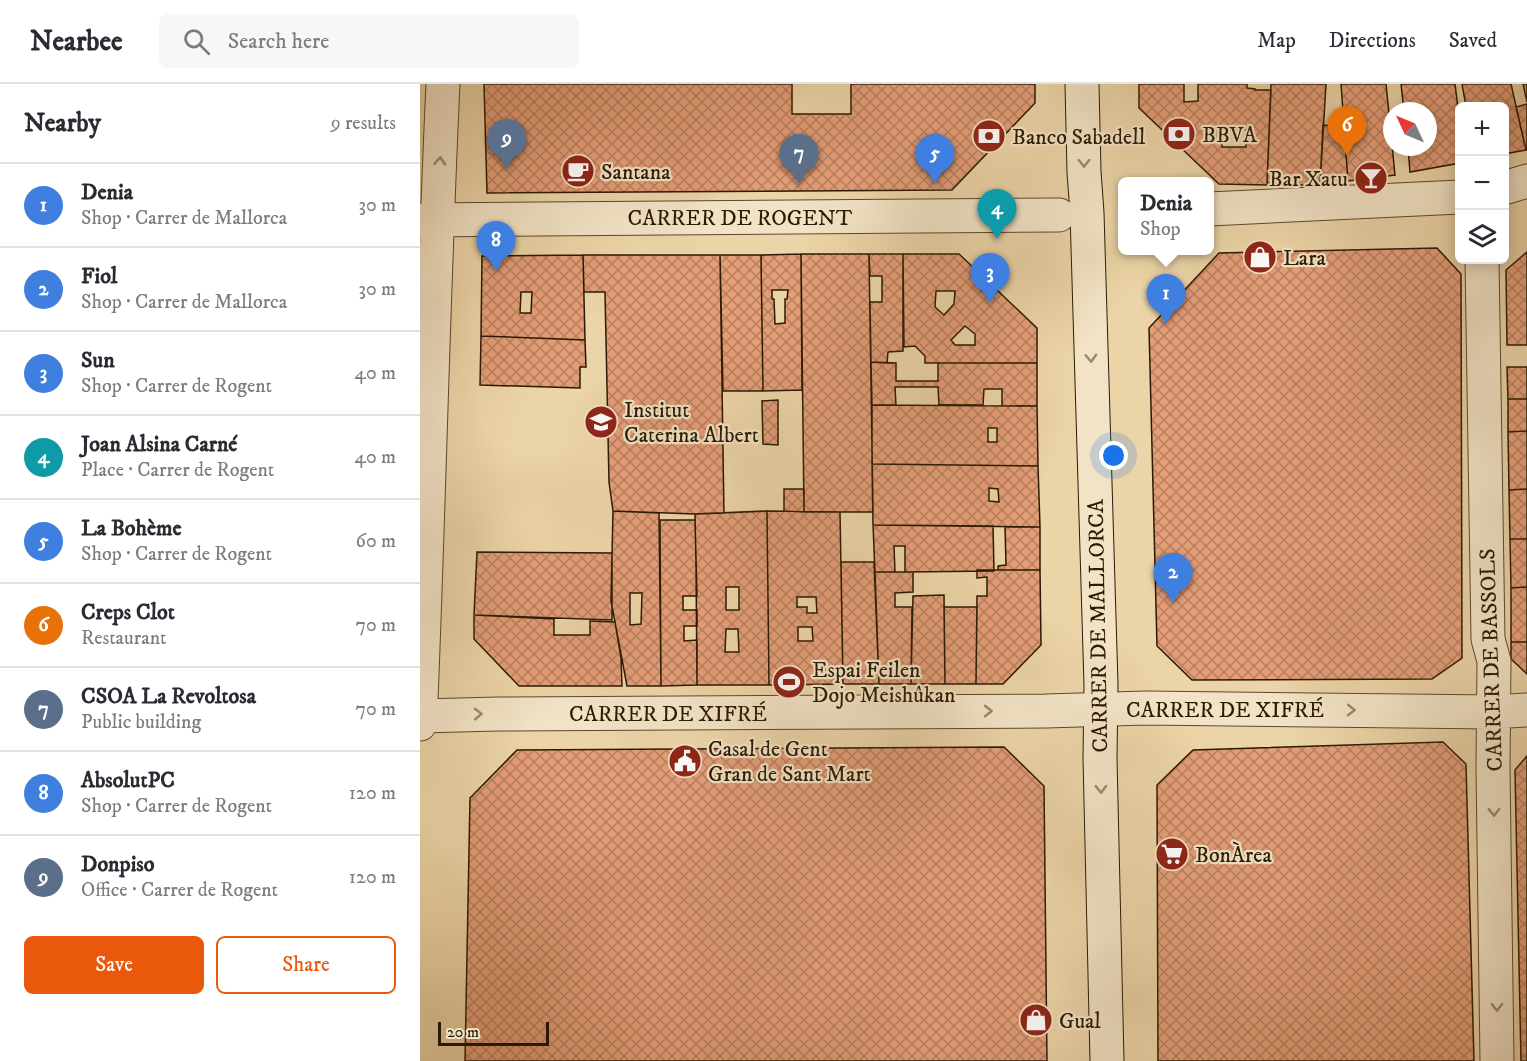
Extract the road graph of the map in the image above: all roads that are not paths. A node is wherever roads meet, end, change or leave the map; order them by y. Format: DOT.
graph roads {
  1 [pos="443,84"];
  2 [pos="1082,84"];
  3 [pos="1527,181"];
  4 [pos="1509,186"];
  5 [pos="1455,197"];
  6 [pos="1214,209"];
  7 [pos="1059,215"];
  8 [pos="429,219"];
  9 [pos="1482,264"];
  10 [pos="1100,709"];
  11 [pos="1527,710"];
  12 [pos="1493,711"];
  13 [pos="420,716"];
  14 [pos="420,724"];
  15 [pos="1107,1061"];
  16 [pos="1497,1061"];
  8 -- 1 [label="street, one-way"];
  2 -- 10 [label="street, CARRER DE MALLORCA, one-way"];
  3 -- 4 [label="street"];
  5 -- 6 [label="street"];
  7 -- 8 [label="street, CARRER DE ROGENT"];
  8 -- 13 [label="street"];
  9 -- 12 [label="street, CARRER DE BASSOLS"];
  10 -- 12 [label="street, CARRER DE XIFRÉ, one-way"];
  13 -- 10 [label="street, CARRER DE XIFRÉ, one-way"];
  10 -- 15 [label="street, CARRER DE MALLORCA, one-way"];
  11 -- 12 [label="street, CARRER DE XIFRÉ"];
  12 -- 16 [label="street, CARRER DE BASSOLS, one-way"];
  13 -- 14 [label="street"];
}
